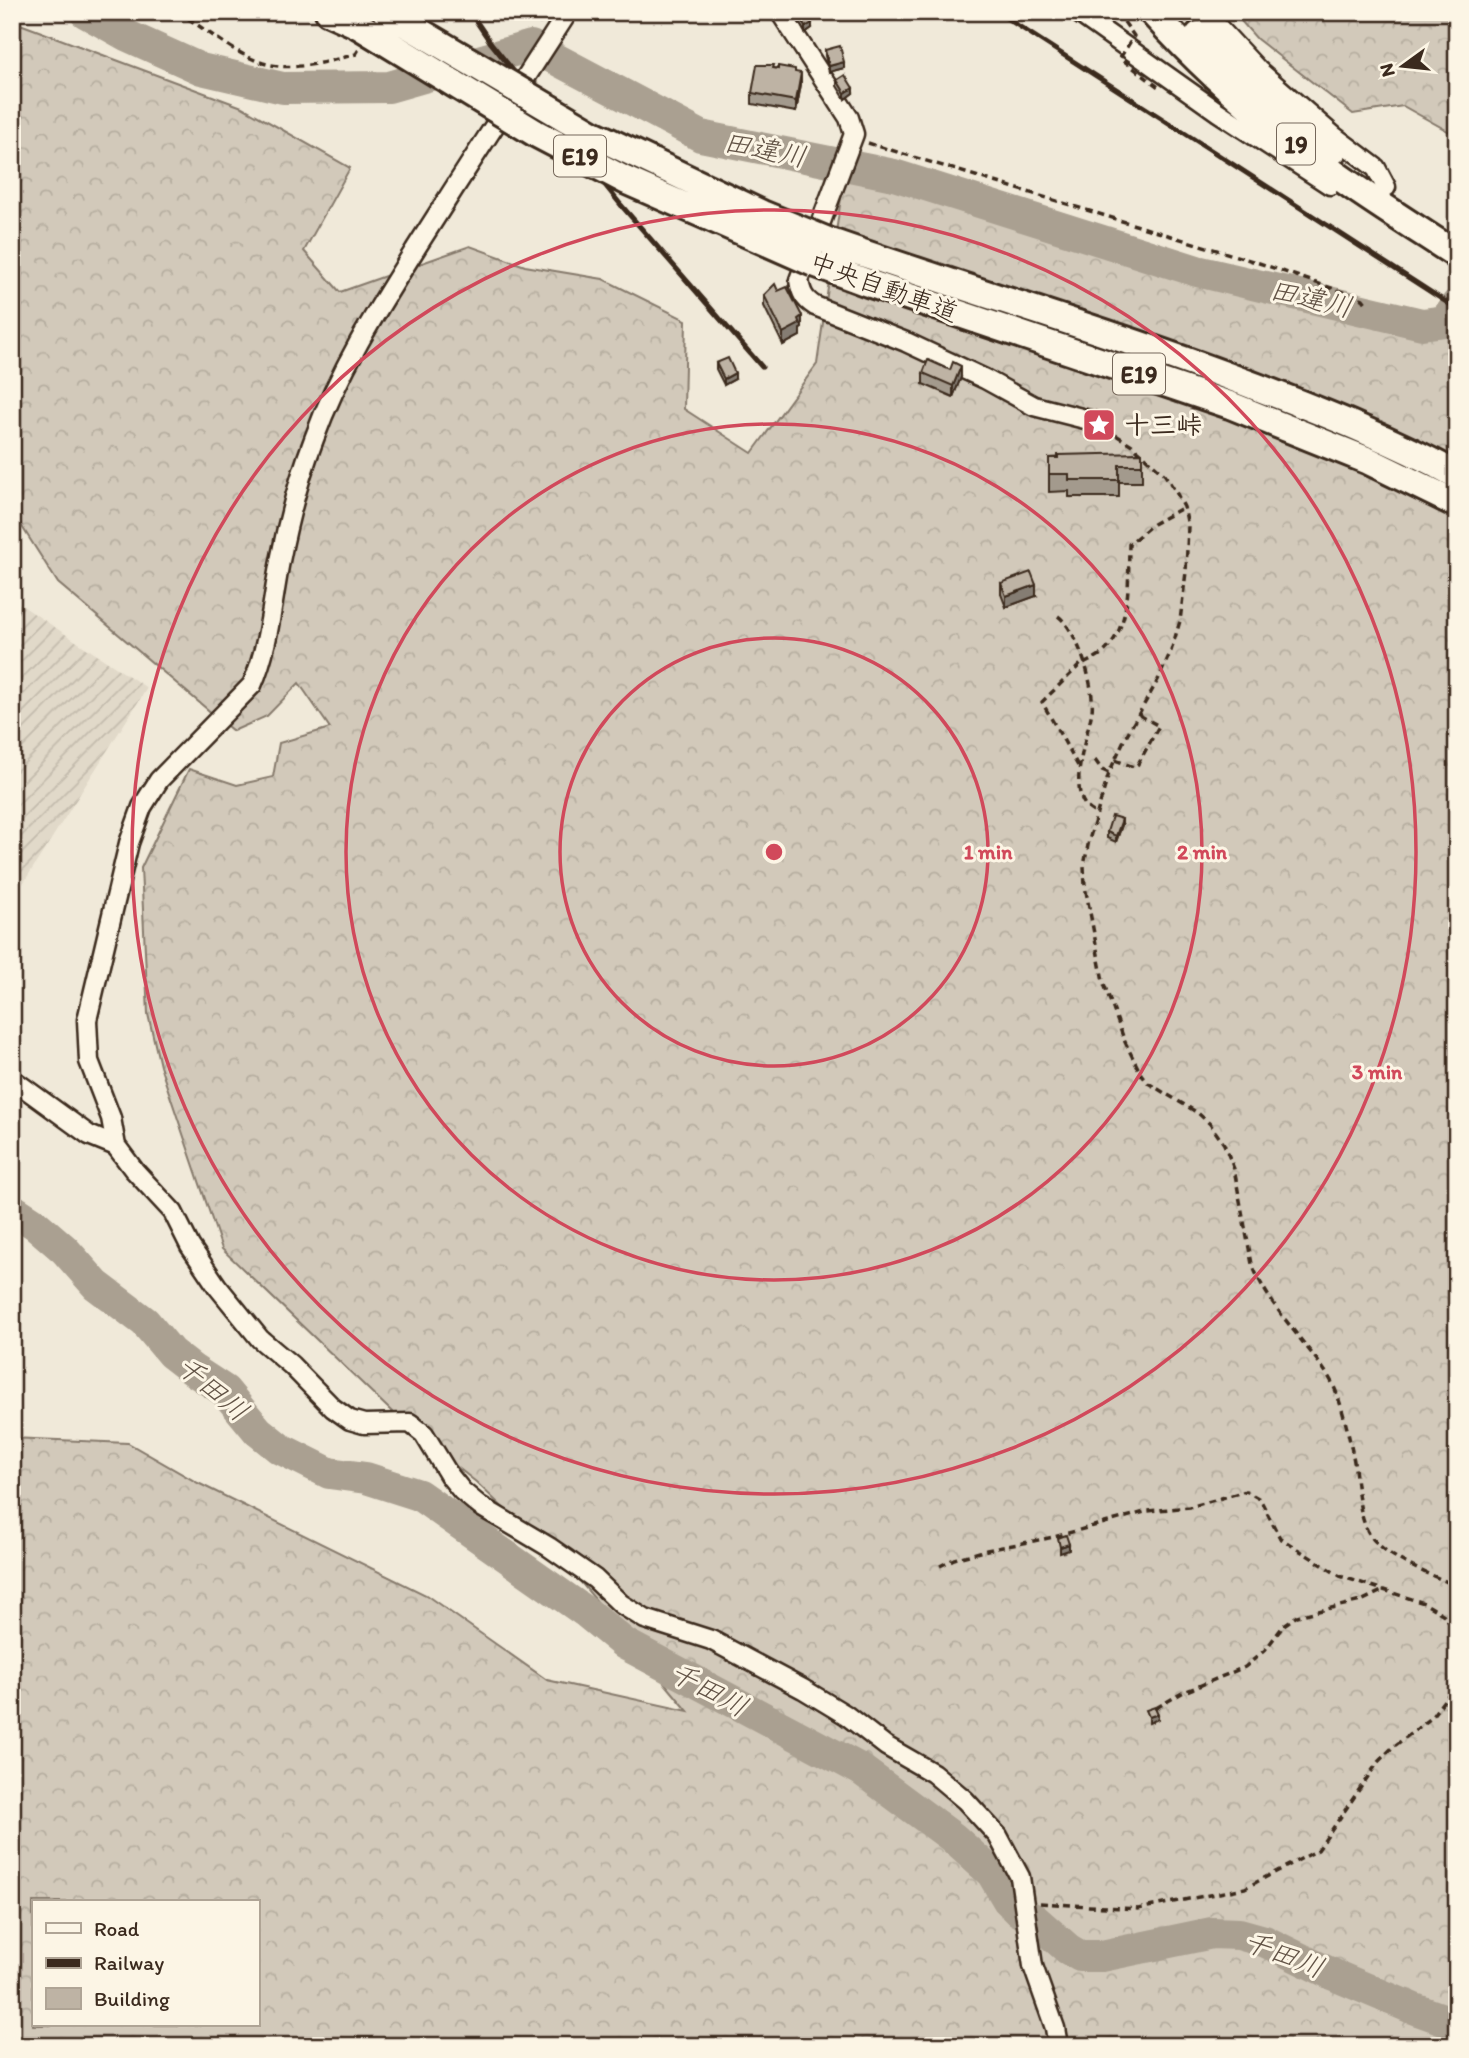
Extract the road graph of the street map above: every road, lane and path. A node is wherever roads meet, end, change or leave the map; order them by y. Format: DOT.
graph roads {
  1 [pos="178,12"];
  2 [pos="330,12"];
  3 [pos="386,12"];
  4 [pos="416,12"];
  5 [pos="514,12"];
  6 [pos="780,12"];
  7 [pos="1077,12"];
  8 [pos="1117,12"];
  9 [pos="1152,12"];
  10 [pos="1174,12"];
  11 [pos="1204,12"];
  12 [pos="560,25"];
  13 [pos="353,27"];
  14 [pos="1161,89"];
  15 [pos="564,117"];
  16 [pos="852,141"];
  17 [pos="1386,187"];
  18 [pos="1457,234"];
  19 [pos="1457,255"];
  20 [pos="1457,265"];
  21 [pos="1366,303"];
  22 [pos="1093,421"];
  23 [pos="1457,475"];
  24 [pos="1457,504"];
  25 [pos="1184,507"];
  26 [pos="1058,616"];
  27 [pos="1084,663"];
  28 [pos="1139,715"];
  29 [pos="1095,760"];
  30 [pos="1115,760"];
  31 [pos="1079,768"];
  32 [pos="1109,773"];
  33 [pos="1097,813"];
  34 [pos="12,1079"];
  35 [pos="116,1146"];
  36 [pos="940,1566"];
  37 [pos="1457,1586"];
  38 [pos="1384,1590"];
  39 [pos="1457,1632"];
  40 [pos="1457,1683"];
  41 [pos="1156,1708"];
  42 [pos="1025,1902"];
  43 [pos="1058,2046"];
  1 -- 13 [label="path"];
  2 -- 13 [label="highway, 中央自動車道"];
  3 -- 15 [label="highway, 中央自動車道 / E19, bridge"];
  4 -- 15 [label="highway"];
  5 -- 12 [label="path"];
  6 -- 16 [label="street"];
  7 -- 20 [label="street"];
  8 -- 14 [label="path, bridge"];
  9 -- 19 [label="highway, 19"];
  10 -- 17 [label="highway, 19"];
  11 -- 17 [label="street"];
  12 -- 35 [label="street"];
  13 -- 24 [label="highway, 中央自動車道 / E19, bridge"];
  15 -- 23 [label="highway, 中央自動車道 / E19, bridge"];
  16 -- 21 [label="path"];
  16 -- 22 [label="street"];
  17 -- 18 [label="highway, 19"];
  22 -- 25 [label="path"];
  25 -- 27 [label="path"];
  25 -- 28 [label="path"];
  26 -- 27 [label="path"];
  27 -- 31 [label="path"];
  27 -- 31 [label="path"];
  28 -- 30 [label="path"];
  28 -- 30 [label="path"];
  29 -- 32 [label="path"];
  30 -- 32 [label="path"];
  31 -- 33 [label="path"];
  32 -- 33 [label="path"];
  33 -- 37 [label="path"];
  34 -- 35 [label="street"];
  35 -- 42 [label="street"];
  36 -- 38 [label="path"];
  38 -- 39 [label="path"];
  38 -- 41 [label="path"];
  40 -- 42 [label="path"];
  42 -- 43 [label="street"];
}
